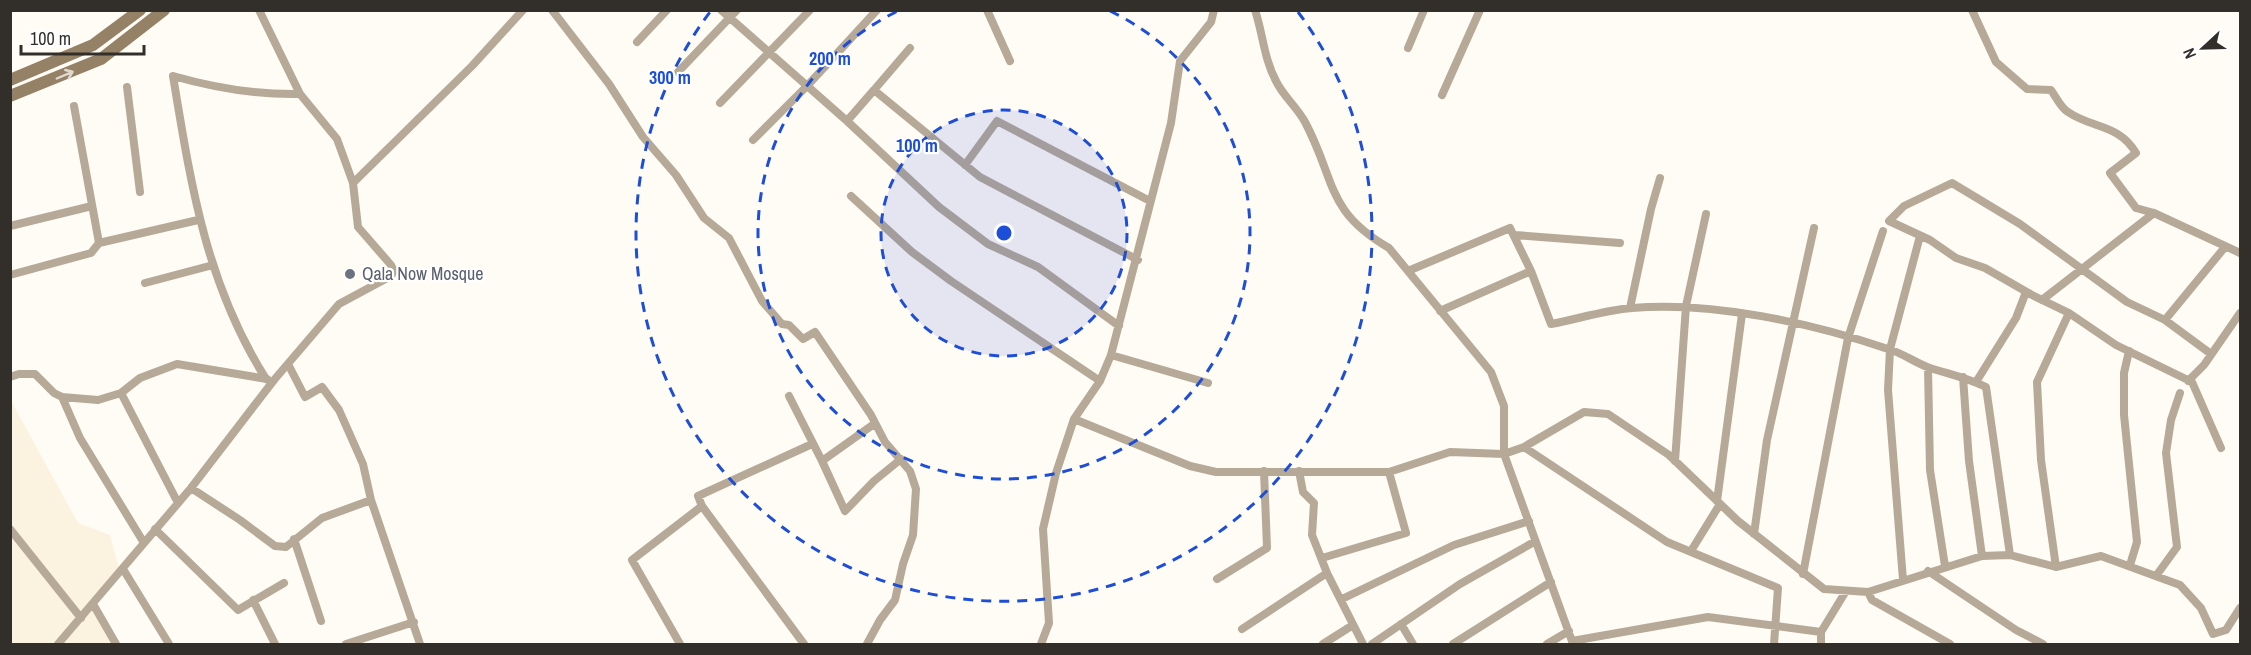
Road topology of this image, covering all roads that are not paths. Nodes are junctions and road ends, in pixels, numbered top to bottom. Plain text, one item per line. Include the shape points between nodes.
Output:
1 (140, 10) edge
2 (164, 10) edge
3 (259, 10) edge
4 (523, 10) edge
5 (552, 10) edge
6 (667, 10) edge
7 (721, 10) edge
8 (737, 10) edge
9 (810, 10) edge
10 (877, 10) edge
11 (987, 10) edge
12 (1214, 10) edge
13 (1255, 10) edge
14 (1424, 10) edge
15 (1480, 10) edge
16 (1972, 10) edge
17 (730, 18) junction
18 (637, 42) dead end
19 (910, 48) dead end
20 (1408, 48) dead end
21 (769, 53) junction
22 (1010, 61) dead end
23 (678, 72) dead end
24 (10, 80) edge
25 (807, 86) junction
26 (127, 87) dead end
27 (874, 90) junction
28 (300, 94) junction
29 (1442, 95) dead end
30 (10, 96) edge
31 (720, 103) dead end
32 (74, 106) dead end
33 (847, 121) junction
34 (753, 140) dead end
35 (964, 165) junction
36 (1660, 178) dead end
37 (353, 183) junction
38 (140, 192) dead end
39 (851, 196) dead end
40 (1150, 201) junction
41 (92, 206) junction
42 (2154, 213) junction
43 (1706, 214) dead end
44 (198, 220) junction
45 (10, 226) edge
46 (1814, 228) dead end
47 (1883, 231) dead end
48 (1515, 235) junction
49 (1920, 236) junction
50 (99, 243) junction
51 (1620, 243) dead end
52 (2225, 247) junction
53 (2241, 253) edge
54 (1138, 260) junction
55 (213, 265) junction
56 (2081, 270) junction
57 (1408, 271) junction
58 (1531, 271) junction
59 (10, 274) edge
60 (145, 283) dead end
61 (2026, 292) junction
62 (2042, 300) junction
63 (1686, 306) junction
64 (1630, 308) junction
65 (1440, 311) junction
66 (2069, 313) junction
67 (2241, 313) edge
68 (1742, 314) junction
69 (2164, 320) junction
70 (1793, 323) junction
71 (1119, 326) junction
72 (1848, 338) junction
73 (1890, 349) junction
74 (2129, 351) junction
75 (2211, 354) junction
76 (1111, 355) junction
77 (288, 364) junction
78 (1928, 368) junction
79 (10, 377) edge
80 (1963, 377) junction
81 (270, 380) junction
82 (1100, 381) junction
83 (2188, 381) junction
84 (1976, 382) junction
85 (1208, 383) dead end
86 (121, 393) junction
87 (2180, 393) dead end
88 (789, 396) dead end
89 (62, 397) junction
90 (1074, 419) junction
91 (874, 424) junction
92 (812, 444) junction
93 (1524, 447) junction
94 (2221, 448) dead end
95 (1504, 454) junction
96 (901, 459) junction
97 (822, 460) junction
98 (1675, 460) junction
99 (1264, 471) junction
100 (1299, 471) junction
101 (1389, 472) junction
102 (191, 488) junction
103 (371, 500) junction
104 (178, 503) junction
105 (1719, 503) junction
106 (702, 506) junction
107 (1529, 521) junction
108 (155, 528) junction
109 (10, 529) edge
110 (1754, 534) junction
111 (294, 539) junction
112 (1534, 542) junction
113 (144, 543) junction
114 (1691, 551) junction
115 (2010, 555) junction
116 (1982, 556) junction
117 (1322, 558) junction
118 (2130, 565) junction
119 (1945, 566) junction
120 (2056, 567) junction
121 (123, 569) junction
122 (1928, 571) junction
123 (1327, 573) junction
124 (1803, 574) junction
125 (2157, 576) junction
126 (1218, 579) dead end
127 (1903, 580) junction
128 (1551, 582) junction
129 (284, 583) dead end
130 (1846, 591) junction
131 (1868, 592) junction
132 (1342, 599) junction
133 (253, 600) junction
134 (93, 604) junction
135 (2241, 608) edge
136 (81, 618) junction
137 (321, 621) dead end
138 (414, 622) junction
139 (1401, 624) junction
140 (1774, 624) junction
141 (1353, 625) junction
142 (1242, 630) dead end
143 (1569, 631) junction
144 (1821, 632) junction
145 (1572, 643) edge
146 (870, 644) edge
147 (58, 645) edge
148 (116, 645) edge
149 (169, 645) edge
150 (275, 645) edge
151 (346, 645) edge
152 (420, 645) edge
153 (680, 645) edge
154 (804, 645) edge
155 (1041, 645) edge
156 (1323, 645) edge
157 (1363, 645) edge
158 (1372, 645) edge
159 (1413, 645) edge
160 (1453, 645) edge
161 (1547, 645) edge
162 (1774, 645) edge
163 (1821, 645) edge
164 (1950, 645) edge
165 (2043, 645) edge

1 - 24 main road via 93,45
30 -> 2 main road via 101,59
3 - 28 street
4 - 37 street
5 - 91 street via 704,218 729,238 762,301 782,324 789,325 803,339 815,332
6 - 18 street
7 - 17 street
8 - 17 street
9 - 21 street
10 - 25 street
11 - 22 street
12 - 40 street via 1211,22 1180,61 1172,123
13 - 57 street via 1276,81 1305,121 1341,209 1366,235 1389,248
14 - 20 street
15 - 29 street
16 - 42 street via 1996,62 2026,89 2051,90 2067,112 2113,130 2130,143 2136,153 2110,173 2136,208
17 - 21 street
17 - 23 street
19 - 27 street
21 - 25 street
21 - 31 street
25 - 33 street
25 - 34 street
26 - 38 street
27 - 33 street
27 - 35 street
28 - 37 street via 337,139
28 - 44 street via 212,87 172,76
32 - 41 street
33 - 71 street via 955,220 988,244 1038,267
35 - 40 street via 997,121
35 - 54 street
36 - 64 street
37 - 77 street via 358,226 394,271 339,304
39 - 82 street via 944,276
40 - 54 street
41 - 45 street
41 - 50 street
42 - 52 street
42 - 56 street
43 - 63 street
44 - 50 street
44 - 55 street
46 - 70 street
47 - 72 street
48 - 51 street
48 - 57 street via 1510,228
48 - 58 street
49 - 56 street via 1889,220 1904,206 1952,183 2020,224
49 - 61 street
49 - 73 street
50 - 59 street via 91,253
52 - 53 street
52 - 69 street
54 - 71 street
55 - 60 street
55 - 81 street via 230,315
56 - 62 street
56 - 69 street via 2127,302
57 - 65 street
58 - 64 street via 1551,324
58 - 65 street
61 - 62 street
61 - 84 street via 2016,318
62 - 66 street
63 - 64 street
63 - 68 street
63 - 98 street
65 - 95 street via 1491,372 1504,406
66 - 74 street
66 - 120 street via 2037,382 2041,460
67 - 75 street
68 - 70 street
68 - 105 street
69 - 75 street
70 - 72 street
70 - 110 street via 1767,440
71 - 76 street
72 - 73 street
72 - 124 street
73 - 78 street
73 - 127 street via 1887,390
74 - 83 street
74 - 118 street via 2124,373 2124,415 2137,542
75 - 83 street
76 - 82 street
76 - 85 street
77 - 81 street
77 - 103 street via 305,397 322,387 339,410 363,464
78 - 80 street
78 - 119 street via 1930,470
79 - 89 street via 35,374
80 - 84 street
80 - 116 street
81 - 86 street via 177,364 141,378
81 - 102 street
82 - 90 street
83 - 94 street
84 - 115 street via 1986,387
86 - 89 street via 98,400
86 - 104 street
87 - 125 street via 2166,453 2177,548
88 - 92 street
89 - 113 street via 80,438
90 - 99 street via 1190,466 1216,472
90 - 155 street via 1043,529 1049,623
91 - 96 street
91 - 97 street
92 - 97 street
92 - 106 street via 699,496
93 - 95 street
93 - 98 street via 1584,412 1608,414
93 - 114 street via 1667,542
95 - 101 street via 1450,452
95 - 107 street
96 - 97 street via 844,512
96 - 146 street via 916,489 914,536 895,600 880,620
98 - 105 street
99 - 100 street
99 - 126 street via 1267,548
100 - 101 street
100 - 117 street via 1303,492 1314,503 1312,535
101 - 117 street via 1406,533
102 - 104 street
102 - 111 street via 275,546 286,547
103 - 111 street via 322,518
103 - 138 street
104 - 108 street
105 - 110 street
105 - 114 street
106 - 153 street via 632,560
106 - 154 street
107 - 112 street
107 - 132 street via 1454,545
108 - 113 street
108 - 133 street via 238,610
109 - 136 street
110 - 124 street
111 - 137 street
112 - 128 street
112 - 139 street via 1460,584
113 - 121 street
114 - 140 street via 1778,588
115 - 116 street
115 - 120 street
116 - 119 street
117 - 123 street
118 - 120 street via 2101,556
118 - 125 street
119 - 122 street
121 - 134 street
121 - 149 street
122 - 127 street
122 - 165 street
123 - 132 street
123 - 142 street
124 - 130 street via 1824,589
125 - 135 street via 2180,585 2201,608 2213,634 2226,630
127 - 131 street
128 - 143 street
128 - 160 street
129 - 133 street
130 - 131 street
130 - 144 street
131 - 164 street via 1872,600
132 - 141 street
133 - 150 street
134 - 136 street
134 - 148 street
136 - 147 street
138 - 151 street
138 - 152 street
139 - 158 street
139 - 159 street
140 - 144 street
140 - 145 street via 1708,617
140 - 162 street
141 - 156 street
141 - 157 street
143 - 145 street
143 - 161 street
144 - 163 street

